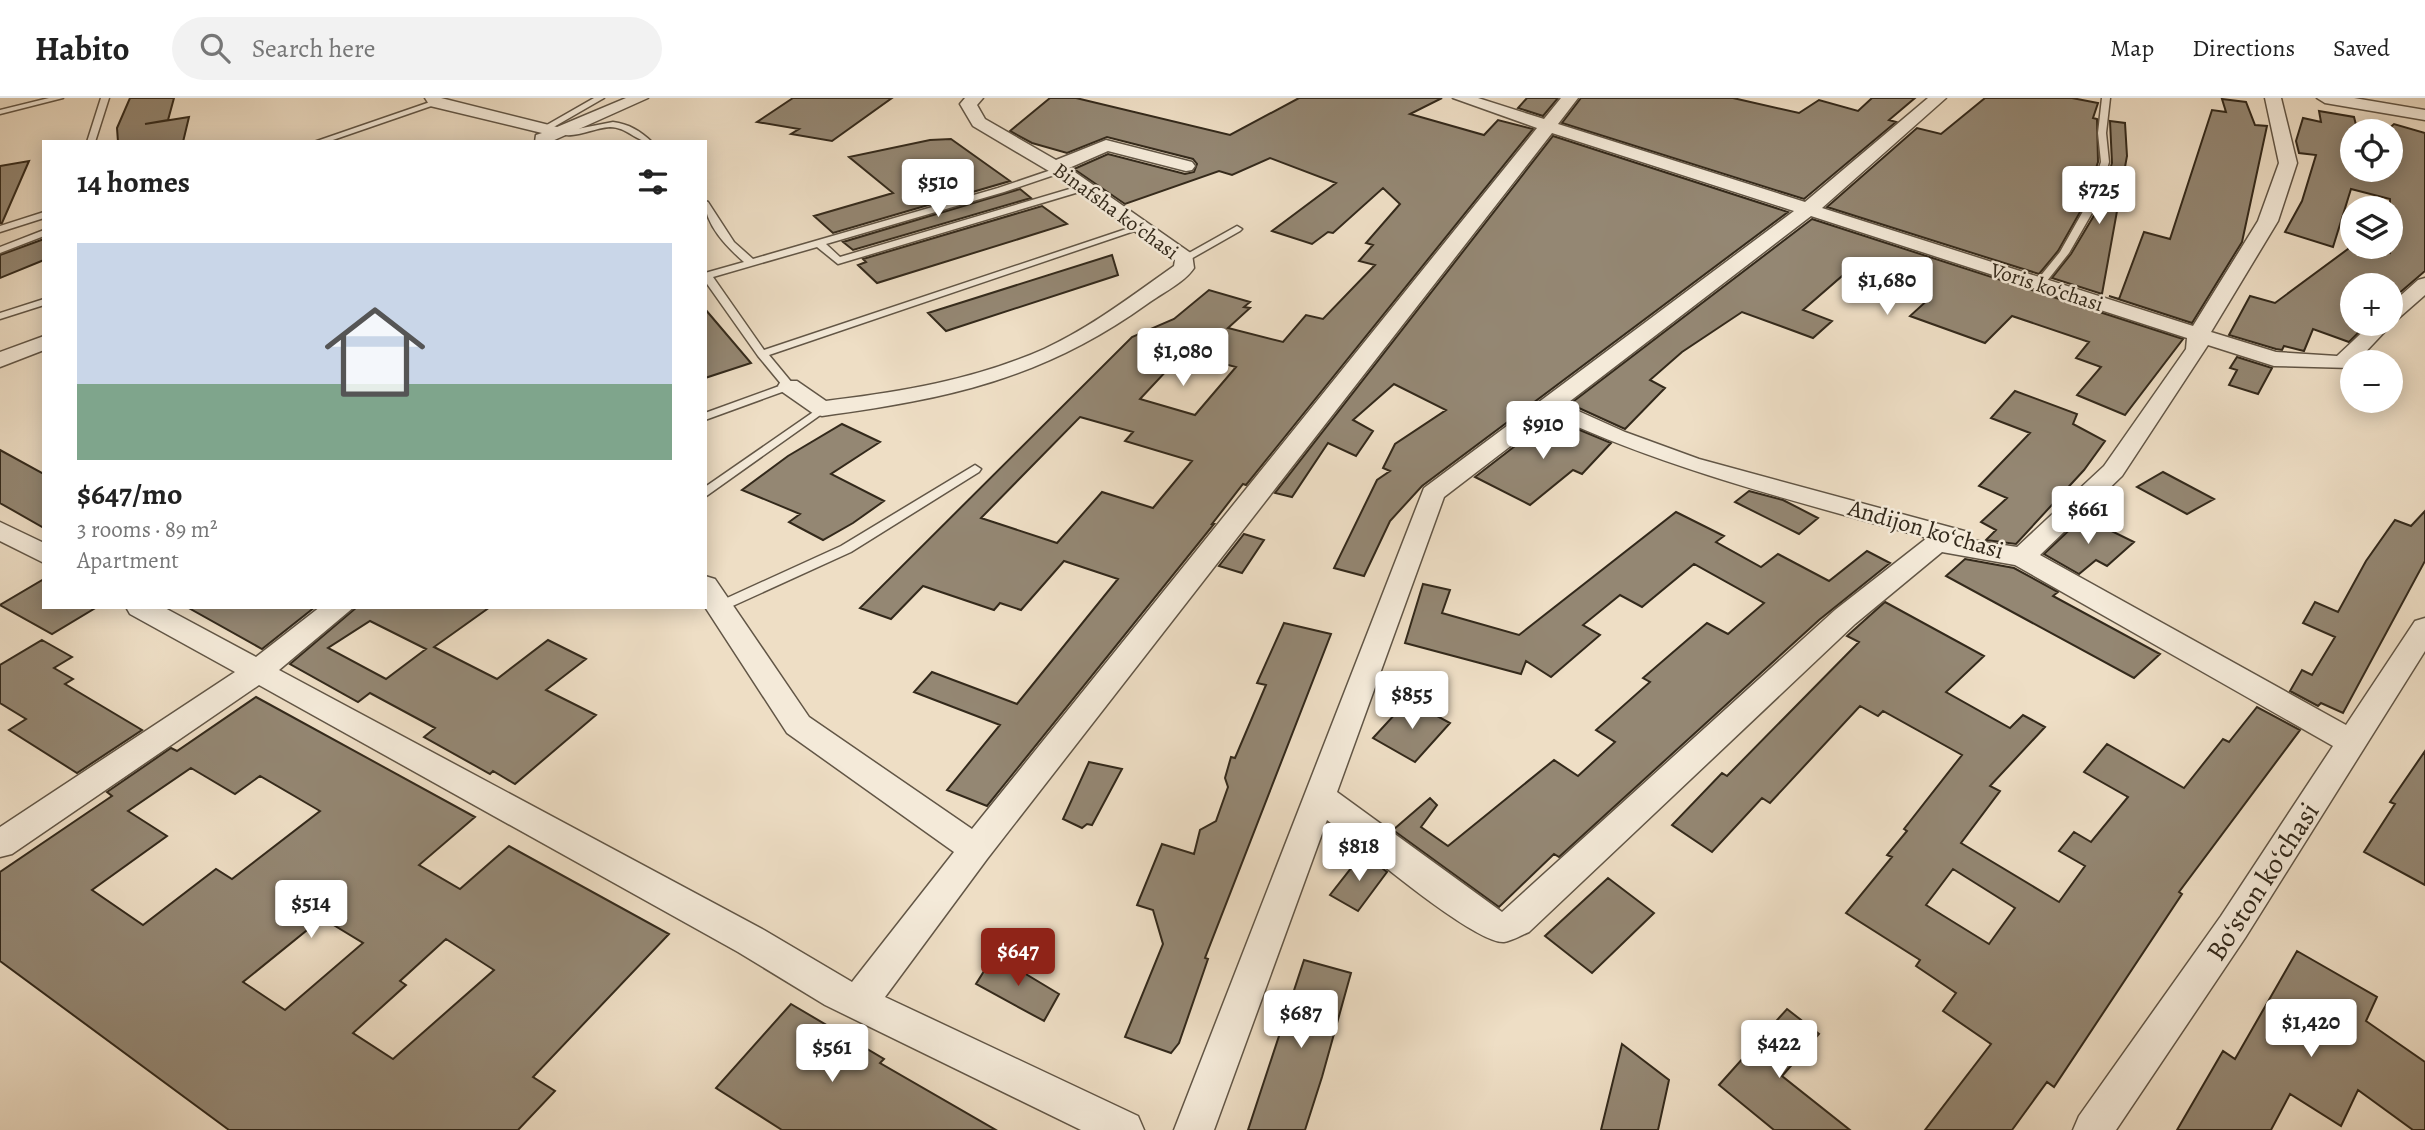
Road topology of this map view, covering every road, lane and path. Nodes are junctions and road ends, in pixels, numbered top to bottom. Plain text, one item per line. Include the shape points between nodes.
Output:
1 (59, 98) edge
2 (105, 98) edge
3 (493, 98) edge
4 (600, 98) edge
5 (640, 98) edge
6 (975, 98) edge
7 (1461, 98) edge
8 (1570, 98) edge
9 (1938, 98) edge
10 (2106, 98) edge
11 (2272, 98) edge
12 (2325, 98) edge
13 (443, 101) edge
14 (0, 113) edge
15 (466, 113) junction
16 (2425, 114) edge
17 (1548, 124) junction
18 (545, 135) edge
19 (92, 140) edge
20 (324, 140) edge
21 (645, 140) edge
22 (1186, 166) dead end
23 (1058, 169) junction
24 (1086, 187) junction
25 (1001, 190) junction
26 (707, 207) edge
27 (1025, 207) junction
28 (1810, 208) junction
29 (42, 216) edge
30 (1144, 226) junction
31 (0, 229) edge
32 (1237, 229) dead end
33 (42, 234) edge
34 (818, 242) junction
35 (0, 250) edge
36 (1185, 258) junction
37 (751, 263) junction
38 (2039, 284) junction
39 (2425, 284) edge
40 (42, 303) edge
41 (2403, 305) edge
42 (0, 316) edge
43 (2198, 336) junction
44 (2371, 336) edge
45 (42, 343) edge
46 (762, 354) junction
47 (0, 360) edge
48 (789, 386) junction
49 (1549, 406) junction
50 (822, 409) junction
51 (707, 416) edge
52 (975, 469) dead end
53 (707, 492) edge
54 (0, 530) edge
55 (42, 553) edge
56 (2022, 557) junction
57 (713, 596) edge
58 (144, 609) edge
59 (337, 609) edge
60 (2425, 628) edge
61 (257, 671) junction
62 (2351, 742) junction
63 (1318, 796) junction
64 (0, 844) edge
65 (975, 849) junction
66 (859, 1002) junction
67 (1124, 1130) edge
68 (1194, 1130) edge
69 (2093, 1130) edge

1 - 14 lane
2 - 19 lane
3 - 15 street
4 - 18 lane
5 - 18 street
6 - 23 street, Binafsha koʻchasi via 968,104 979,122
7 - 17 street, Voris koʻchasi
8 - 17 street
9 - 28 street
10 - 38 lane via 2105,162 2091,206 2064,253
11 - 43 street, Andijon koʻchasi via 2288,163 2268,221
12 - 16 street
13 - 15 street
13 - 20 lane
15 - 18 street
17 - 28 street, Voris koʻchasi
17 - 65 street
18 - 21 lane via 614,124
22 - 23 street via 1106,145
23 - 24 street, Binafsha koʻchasi
23 - 25 lane
24 - 27 lane
24 - 30 street, Binafsha koʻchasi
25 - 27 lane
25 - 34 lane
26 - 37 lane via 730,244
27 - 34 lane via 838,261
28 - 38 street, Voris koʻchasi
28 - 49 street
29 - 31 lane
30 - 36 street, Binafsha koʻchasi
30 - 46 lane
32 - 36 lane
33 - 35 lane
34 - 37 lane
36 - 50 street, Binafsha koʻchasi via 1184,268 1175,278 1053,353 986,378 905,398
37 - 46 lane via 707,276
38 - 43 street, Voris koʻchasi
39 - 41 street
40 - 42 lane
43 - 44 street, Voris koʻchasi via 2274,359 2343,363
43 - 56 street, Andijon koʻchasi via 2197,349 2113,471
45 - 47 street
46 - 48 lane
48 - 50 street
48 - 51 lane
49 - 56 street, Andijon koʻchasi via 1690,464
49 - 63 street via 1433,493
50 - 53 lane
52 - 57 lane via 846,549
54 - 55 street
56 - 62 street
56 - 63 street via 1937,543 1845,618 1517,921 1503,927 1483,920
57 - 65 street via 798,725
58 - 61 street
59 - 61 street
60 - 62 street, Boʻston koʻchasi
61 - 64 street
61 - 66 street
62 - 69 street, Boʻston koʻchasi via 2234,928
63 - 68 street
65 - 66 street
66 - 67 street

